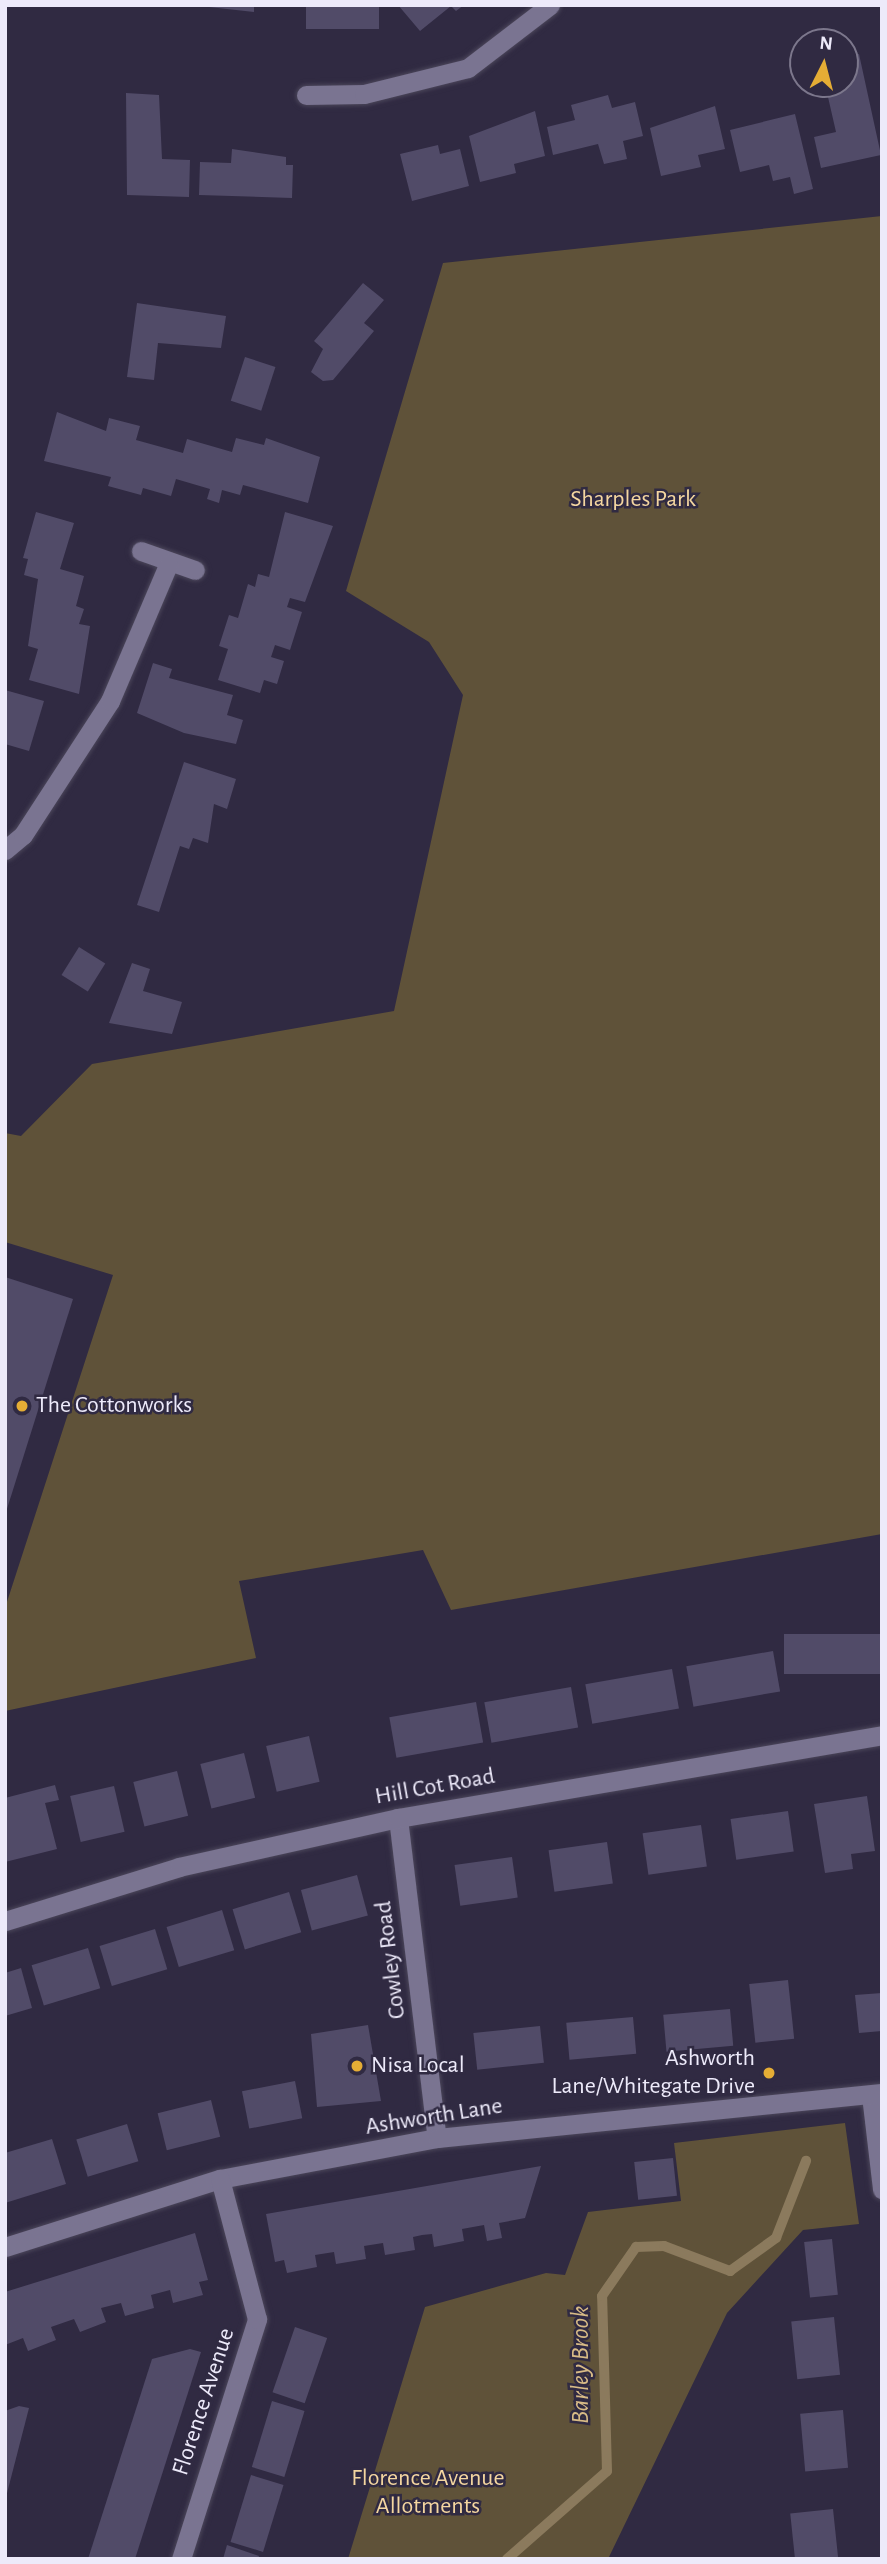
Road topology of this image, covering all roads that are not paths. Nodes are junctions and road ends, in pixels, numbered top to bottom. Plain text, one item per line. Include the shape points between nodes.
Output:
1 (550, 5) edge
2 (306, 95) dead end
3 (141, 551) dead end
4 (167, 565) junction
5 (195, 570) dead end
6 (5, 850) edge
7 (882, 1735) edge
8 (398, 1818) junction
9 (5, 1921) edge
10 (877, 2094) edge
11 (437, 2138) junction
12 (220, 2179) junction
13 (882, 2189) edge
14 (5, 2247) edge
15 (181, 2559) edge

1 - 2 street via 468,68 365,94
3 - 4 street
4 - 5 street
4 - 6 street via 110,701 23,835
7 - 8 street, Hill Cot Road
8 - 9 street, Hill Cot Road via 180,1867
8 - 11 street, Cowley Road
10 - 11 street, Ashworth Lane
10 - 13 street
11 - 12 street, Ashworth Lane
12 - 14 street, Ashworth Lane
12 - 15 street, Florence Avenue via 257,2319

